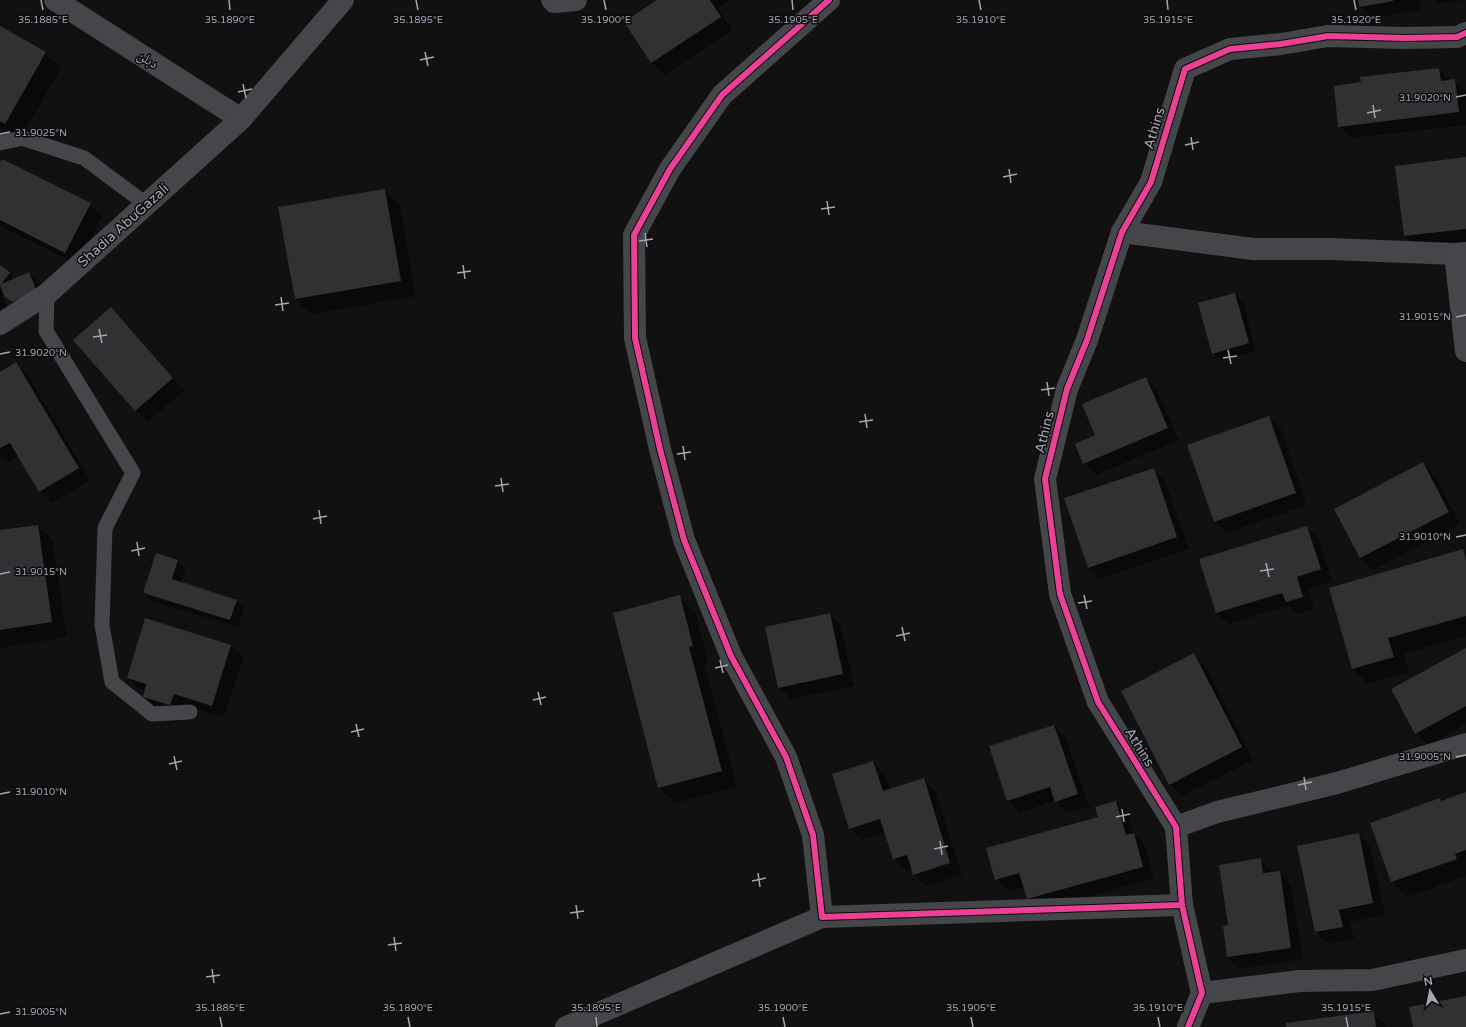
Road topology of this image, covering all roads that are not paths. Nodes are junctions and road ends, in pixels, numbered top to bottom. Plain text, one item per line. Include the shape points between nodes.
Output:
1 (55, 0) edge
2 (343, 0) edge
3 (552, 0) edge
4 (576, 0) edge
5 (829, 0) edge
6 (1466, 33) edge
7 (241, 119) junction
8 (0, 143) edge
9 (146, 204) junction
10 (1122, 232) junction
11 (1461, 253) edge
12 (47, 294) junction
13 (0, 324) edge
14 (1466, 351) edge
15 (190, 712) dead end
16 (1466, 744) edge
17 (1176, 826) junction
18 (1182, 905) junction
19 (822, 917) junction
20 (1466, 960) edge
21 (1202, 993) junction
22 (566, 1027) edge
23 (1188, 1027) edge

1 - 7 street, دبلن
2 - 7 street, Shadia AbuGazali
3 - 4 street
5 - 19 street via 722,95 670,169 634,235 635,338 684,540 730,656 786,757 813,835
6 - 10 street, Athins via 1457,37 1328,36 1230,49 1185,69 1151,182
7 - 9 street, Shadia AbuGazali
8 - 9 lane via 22,138 84,158
9 - 12 street, Shadia AbuGazali
10 - 11 street via 1253,249
10 - 17 street, Athins via 1087,340 1067,389 1045,479 1060,594 1098,702
11 - 14 street
12 - 13 street, Shadia AbuGazali
12 - 15 lane via 46,331 133,473 105,528 102,625 112,682 152,714
16 - 17 street via 1337,783 1217,812
17 - 18 street, Athins
18 - 19 street
18 - 21 street, Athins
19 - 22 street
20 - 21 street via 1372,980 1300,981
21 - 23 street

